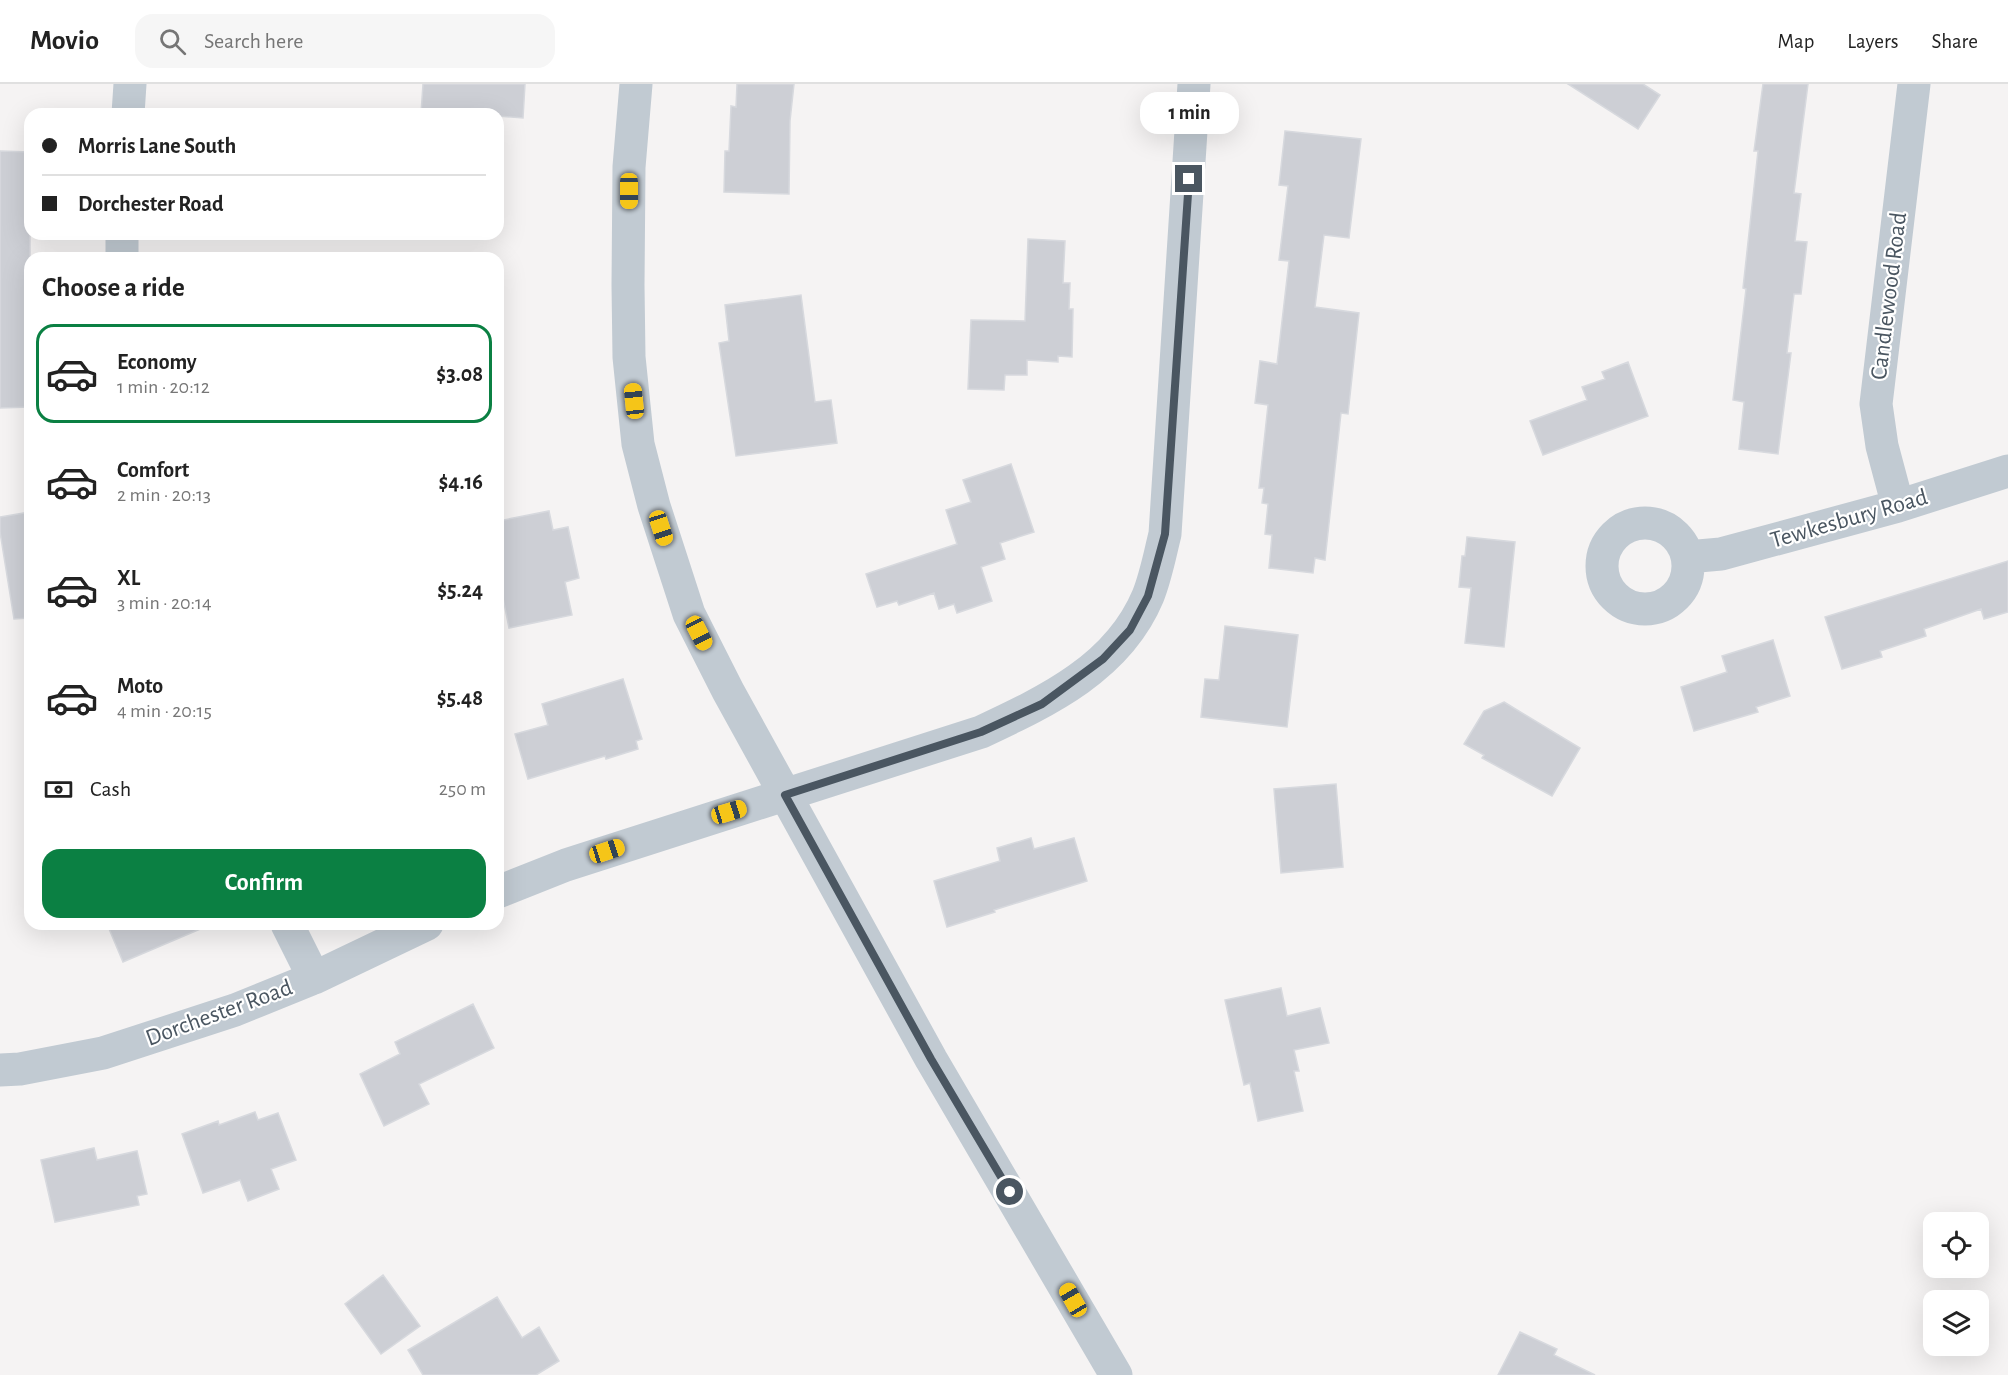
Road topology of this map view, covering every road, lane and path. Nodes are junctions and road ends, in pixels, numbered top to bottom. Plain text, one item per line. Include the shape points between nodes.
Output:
1 (130, 84) edge
2 (636, 84) edge
3 (1194, 84) edge
4 (1914, 84) edge
5 (128, 108) edge
6 (2008, 471) edge
7 (1898, 506) junction
8 (1687, 557) dead end
9 (785, 795) junction
10 (504, 890) edge
11 (289, 930) edge
12 (415, 930) edge
13 (314, 978) junction
14 (0, 1070) edge
15 (1116, 1375) edge

1 - 5 street
2 - 9 street via 629,167 628,285 629,357 638,444 689,614
3 - 9 street via 1165,534 1148,596 1130,630 1103,659 1042,704 981,732
4 - 7 street, Candlewood Road via 1876,404
6 - 7 street, Tewkesbury Road
7 - 8 street, Tewkesbury Road via 1722,554
9 - 10 street via 566,865
9 - 15 street via 931,1059
11 - 13 street
12 - 13 street, Dorchester Road
13 - 14 street, Dorchester Road via 235,1010 103,1053

